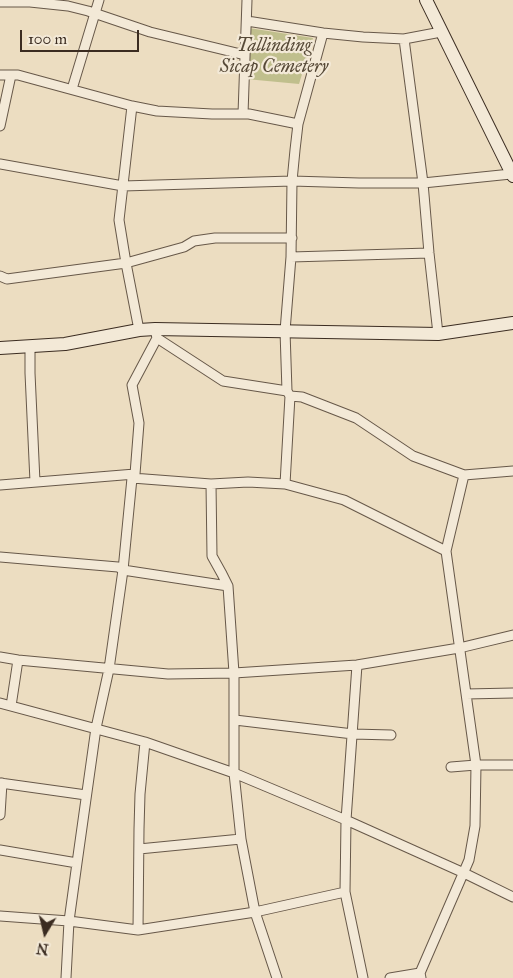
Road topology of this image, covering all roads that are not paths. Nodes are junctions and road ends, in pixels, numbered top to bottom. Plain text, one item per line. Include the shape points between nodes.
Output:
1 (99, 0) edge
2 (247, 0) edge
3 (426, 0) edge
4 (0, 2) edge
5 (94, 14) junction
6 (247, 21) junction
7 (442, 32) junction
8 (323, 33) junction
9 (404, 39) junction
10 (244, 55) junction
11 (0, 75) edge
12 (11, 75) junction
13 (72, 89) junction
14 (132, 106) junction
15 (243, 114) junction
16 (298, 124) junction
17 (0, 126) edge
18 (0, 164) edge
19 (512, 175) edge
20 (292, 181) junction
21 (423, 183) junction
22 (124, 186) junction
23 (292, 238) junction
24 (428, 253) junction
25 (291, 257) junction
26 (126, 263) junction
27 (0, 276) edge
28 (513, 323) edge
29 (139, 330) junction
30 (285, 331) junction
31 (156, 333) junction
32 (438, 334) junction
33 (30, 347) junction
34 (0, 348) edge
35 (288, 394) junction
36 (513, 471) edge
37 (464, 475) junction
38 (133, 476) junction
39 (35, 482) junction
40 (211, 484) junction
41 (285, 484) junction
42 (0, 485) edge
43 (446, 551) junction
44 (0, 557) edge
45 (123, 570) junction
46 (228, 586) junction
47 (513, 635) edge
48 (459, 648) junction
49 (0, 657) edge
50 (18, 660) junction
51 (357, 664) junction
52 (109, 669) junction
53 (234, 673) junction
54 (513, 693) edge
55 (466, 694) junction
56 (0, 703) edge
57 (11, 706) junction
58 (235, 720) junction
59 (96, 728) junction
60 (353, 734) junction
61 (391, 735) dead end
62 (145, 742) junction
63 (476, 765) junction
64 (513, 765) edge
65 (452, 767) dead end
66 (234, 772) junction
67 (1, 783) edge
68 (86, 795) junction
69 (0, 815) edge
70 (346, 820) junction
71 (241, 839) junction
72 (139, 849) junction
73 (0, 850) edge
74 (77, 863) junction
75 (464, 873) junction
76 (345, 892) junction
77 (513, 897) edge
78 (256, 912) junction
79 (0, 916) edge
80 (69, 922) junction
81 (138, 930) junction
82 (420, 975) edge
83 (66, 978) edge
84 (277, 978) edge
85 (364, 978) edge
86 (390, 978) edge

1 - 5 street
2 - 6 street
3 - 7 street
4 - 5 street via 68,6
5 - 10 street via 150,32
5 - 13 street
6 - 8 street
6 - 10 street
7 - 9 street
7 - 19 street
8 - 9 street
8 - 16 street
9 - 21 street
10 - 15 street
11 - 12 street
12 - 13 street
12 - 17 street
13 - 14 street
14 - 15 street via 157,111
14 - 22 street
15 - 16 street
16 - 20 street
18 - 22 street
19 - 21 street
20 - 21 street
20 - 22 street
20 - 23 street
21 - 24 street
22 - 26 street via 119,220
23 - 25 street
23 - 26 street via 194,241 184,247
24 - 25 street
24 - 32 street
25 - 30 street
26 - 27 street via 8,279
26 - 29 street
28 - 32 street
29 - 31 street
29 - 33 street
30 - 31 street
30 - 32 street
30 - 35 street
31 - 35 street via 223,381
31 - 38 street via 132,385 139,423
33 - 34 street
33 - 39 street
35 - 37 street via 356,418 412,456
35 - 41 street
36 - 37 street
37 - 43 street
38 - 39 street
38 - 40 street
38 - 45 street
39 - 42 street
40 - 41 street
40 - 46 street via 212,556
41 - 43 street via 344,500
43 - 48 street
44 - 45 street
45 - 46 street
45 - 52 street
46 - 53 street
47 - 48 street
48 - 51 street
48 - 55 street
49 - 50 street
50 - 52 street
50 - 57 street
51 - 53 street
51 - 60 street
52 - 53 street via 168,674
52 - 59 street
53 - 58 street
54 - 55 street
55 - 63 street
56 - 57 street
57 - 59 street
58 - 60 street
58 - 66 street
59 - 62 street
59 - 68 street
60 - 61 street
60 - 70 street
62 - 66 street
62 - 72 street
63 - 64 street
63 - 65 street
63 - 75 street via 475,826
66 - 70 street
66 - 71 street
67 - 68 street
67 - 69 street
68 - 74 street
70 - 75 street
70 - 76 street
71 - 72 street
71 - 78 street
72 - 81 street
73 - 74 street
74 - 80 street
75 - 77 street
75 - 82 street
76 - 78 street
76 - 85 street
78 - 81 street
78 - 84 street
79 - 80 street
80 - 81 street
80 - 83 street
82 - 86 street

